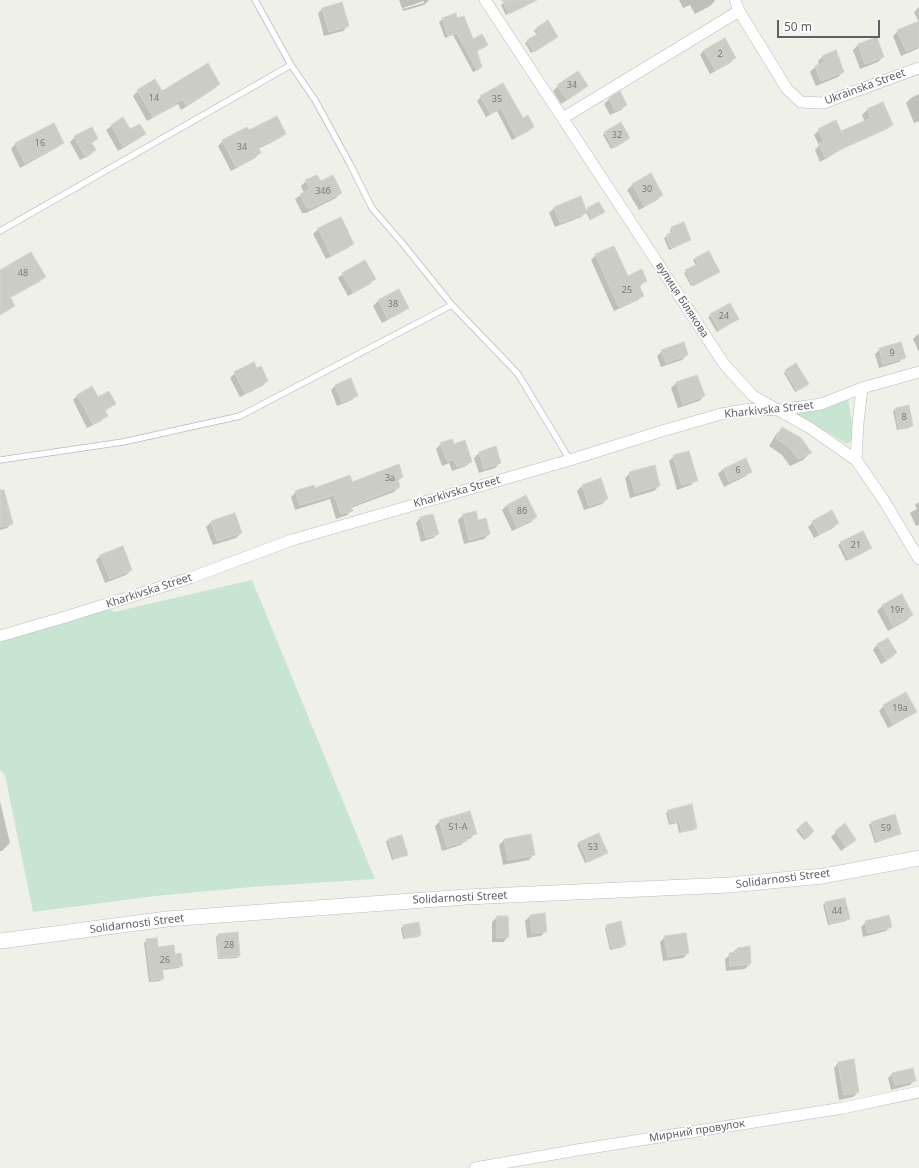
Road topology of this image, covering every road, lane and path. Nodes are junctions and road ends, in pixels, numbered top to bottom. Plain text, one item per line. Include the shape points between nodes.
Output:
1 (255, 0) edge
2 (485, 0) edge
3 (735, 0) edge
4 (739, 11) junction
5 (291, 65) junction
6 (919, 68) edge
7 (563, 118) junction
8 (0, 231) edge
9 (452, 305) junction
10 (919, 372) edge
11 (862, 388) junction
12 (779, 410) junction
13 (0, 460) edge
14 (570, 460) junction
15 (856, 460) junction
16 (919, 559) edge
17 (0, 636) edge
18 (919, 858) edge
19 (0, 941) edge
20 (919, 1092) edge
21 (475, 1168) edge

1 - 5 lane
2 - 7 street, вулиця Білякова
3 - 4 street, Ukrainska Street
4 - 6 street, Ukrainska Street via 787,89 801,102 823,103
4 - 7 street
5 - 8 lane
5 - 9 lane via 316,100 372,208
7 - 12 street, вулиця Білякова via 724,364 753,396
9 - 13 lane via 240,416 123,442
9 - 14 lane via 518,374
10 - 11 street, Kharkivska Street
11 - 12 street, Kharkivska Street via 821,404
11 - 15 street
12 - 14 street, Kharkivska Street via 751,409 721,414
12 - 15 street, вулиця Білякова
14 - 17 street, Kharkivska Street via 292,540 190,578
15 - 16 street, вулиця Білякова via 883,498
18 - 19 main road, Solidarnosti Street via 823,876 729,886 466,897 175,919
20 - 21 street, Мирний провулок via 843,1108

